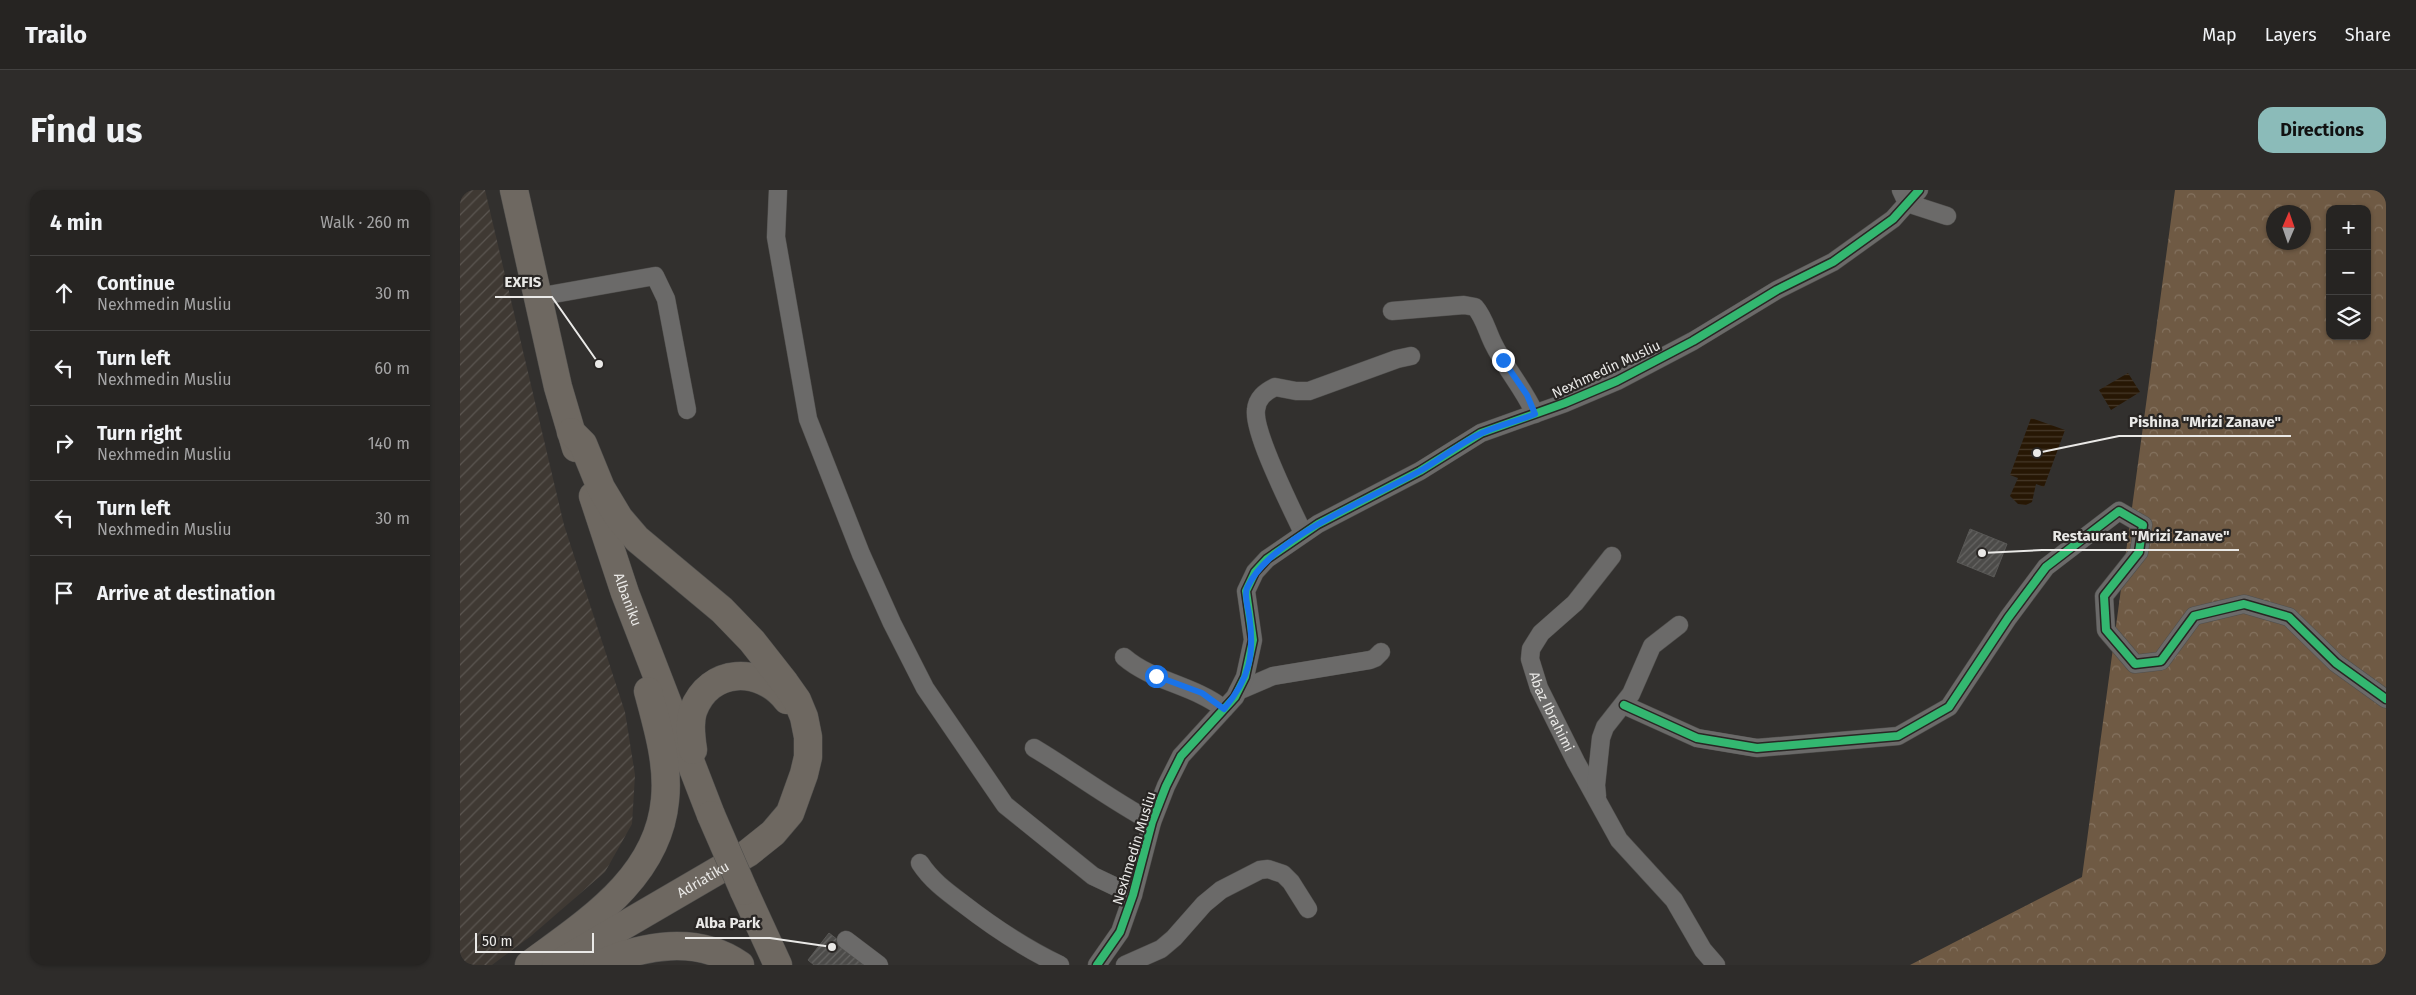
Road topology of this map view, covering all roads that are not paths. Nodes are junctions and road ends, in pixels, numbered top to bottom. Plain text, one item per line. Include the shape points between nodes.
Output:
1 (514, 190) edge
2 (778, 190) edge
3 (1919, 190) edge
4 (1904, 197) edge
5 (1947, 216) dead end
6 (537, 297) junction
7 (1392, 311) dead end
8 (1412, 356) dead end
9 (687, 410) dead end
10 (1535, 414) junction
11 (571, 432) junction
12 (1303, 533) junction
13 (607, 537) junction
14 (1612, 556) dead end
15 (1679, 624) dead end
16 (1381, 652) dead end
17 (1124, 657) dead end
18 (1238, 691) junction
19 (2386, 699) edge
20 (1624, 705) junction
21 (1224, 709) junction
22 (1034, 748) dead end
23 (808, 757) junction
24 (1598, 801) junction
25 (712, 815) junction
26 (1152, 822) junction
27 (920, 863) dead end
28 (1133, 895) junction
29 (1308, 909) dead end
30 (846, 940) dead end
31 (529, 965) edge
32 (556, 965) edge
33 (598, 965) edge
34 (740, 965) edge
35 (778, 965) edge
36 (879, 965) edge
37 (1060, 965) edge
38 (1097, 965) edge
39 (1125, 965) edge
40 (1716, 965) edge

1 - 6 main road, Albaniku
2 - 28 street, Nexhmedin Musliu via 778,256 808,419 892,623 925,688 1005,805 1093,876
3 - 4 street, Nexhmedin Musliu
4 - 5 street via 1924,210
4 - 10 street, Nexhmedin Musliu via 1893,219 1833,262 1618,380
6 - 9 street via 655,276 666,299
6 - 11 main road, Albaniku
7 - 10 street via 1475,307
8 - 12 street via 1309,391 1275,387 1257,403 1258,425 1272,465
10 - 12 street, Nexhmedin Musliu via 1481,433 1420,471
11 - 13 main road, Albaniku
11 - 23 main road, Adriatiku via 583,444 601,488 637,540 722,610 785,683 804,717
12 - 18 street, Nexhmedin Musliu via 1267,559 1255,572 1246,591 1253,640 1245,677
13 - 25 main road, Albaniku via 625,593
13 - 31 main road via 652,707 663,760 666,799 659,833 646,862 625,888
14 - 24 street, Abaz Ibrahimi via 1575,603 1541,633 1534,642 1530,659 1539,688
15 - 20 street, Abaz Ibrahimi via 1652,646
16 - 18 street, Nexhmedin Musliu via 1370,660 1273,676
17 - 21 street via 1156,676 1202,693
18 - 21 street, Nexhmedin Musliu
19 - 20 street via 2336,663 2288,617 2244,604 2194,616 2161,661 2135,664 2106,630 2104,596 2139,552 2143,525 2119,512 2046,567 1949,707 1898,736 1757,748 1696,738
20 - 24 street, Abaz Ibrahimi via 1601,738 1596,785
21 - 26 street, Nexhmedin Musliu via 1181,756
22 - 26 street, Nexhmedin Musliu
23 - 25 main road via 797,719 779,690 768,682 743,675 718,682 705,691 696,705 691,725 695,758
23 - 32 main road, Adriatiku via 790,813 773,833 748,853
24 - 40 street, Abaz Ibrahimi via 1620,840 1674,900 1703,950
25 - 35 main road, Albaniku, bridge
26 - 28 street, Nexhmedin Musliu
27 - 37 street via 938,885 995,928
28 - 38 street, Nexhmedin Musliu via 1120,932
29 - 39 street via 1283,874 1260,870 1220,890 1161,949
30 - 36 street
33 - 34 main road via 616,957 668,946 691,946 713,951

